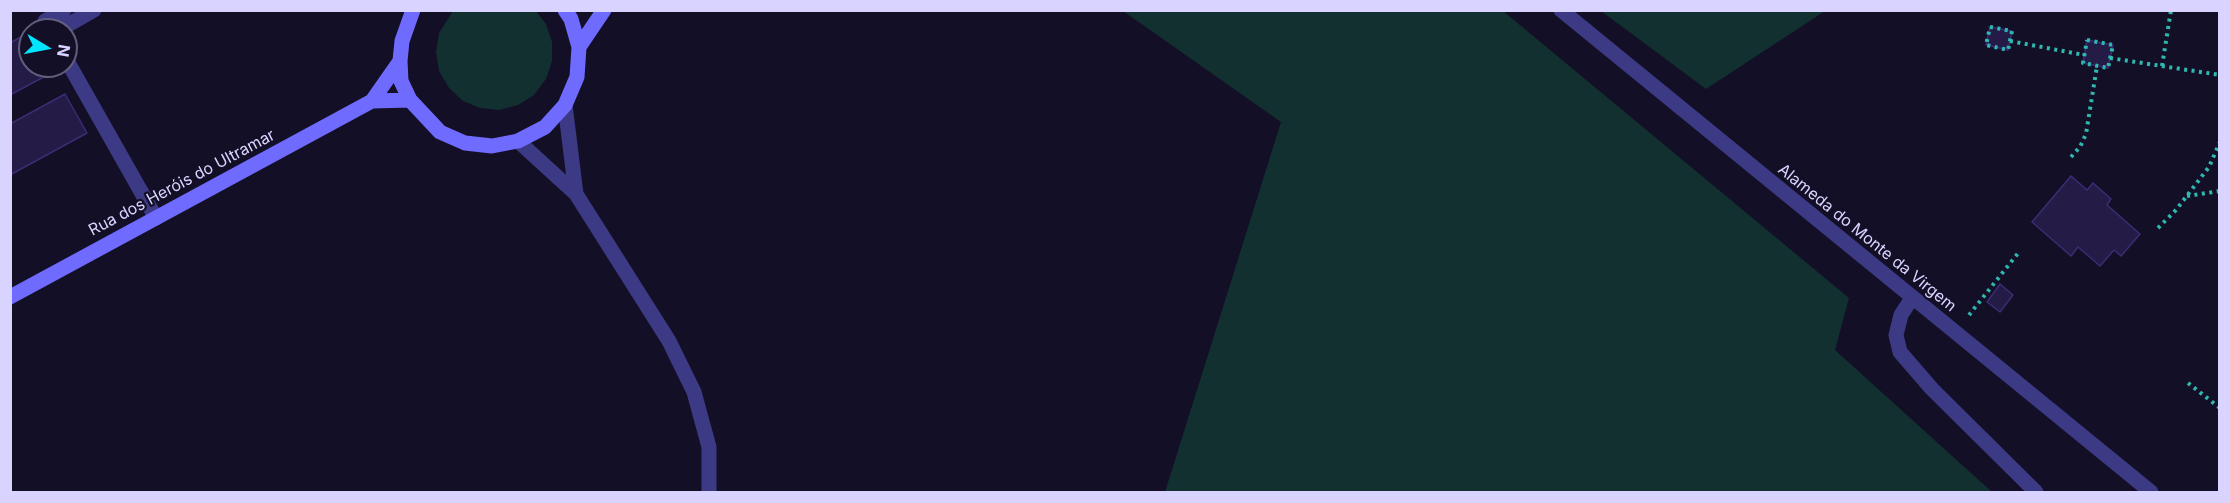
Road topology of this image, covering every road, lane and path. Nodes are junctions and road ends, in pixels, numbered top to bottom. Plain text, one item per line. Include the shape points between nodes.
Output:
1 (64, 10) edge
2 (94, 10) edge
3 (413, 10) edge
4 (565, 10) edge
5 (604, 10) edge
6 (1561, 10) edge
7 (2171, 10) edge
8 (2176, 10) edge
9 (2185, 10) edge
10 (49, 18) edge
11 (78, 19) edge
12 (2010, 41) junction
13 (579, 47) junction
14 (2084, 55) junction
15 (2110, 58) junction
16 (400, 61) junction
17 (2097, 66) junction
18 (2162, 66) junction
19 (2220, 75) edge
20 (77, 78) edge
21 (410, 100) junction
22 (372, 101) junction
23 (565, 105) junction
24 (518, 141) junction
25 (2220, 142) edge
26 (2071, 157) dead end
27 (2220, 191) edge
28 (576, 194) junction
29 (2186, 196) junction
30 (156, 218) junction
31 (2158, 228) dead end
32 (2019, 252) dead end
33 (10, 297) edge
34 (1912, 298) junction
35 (1955, 333) junction
36 (2188, 383) dead end
37 (2220, 408) edge
38 (709, 492) edge
39 (2036, 492) edge
40 (2151, 492) edge

1 - 10 street
2 - 11 street
3 - 16 main road via 402,41
4 - 13 main road
5 - 13 main road
6 - 34 street, Alameda do Monte da Virgem
7 - 18 path
8 - 9 path
12 - 12 path via 2012,31 1990,27 1986,45 2008,50
12 - 14 path
13 - 23 main road via 577,77
14 - 15 path via 2087,40 2113,45
14 - 17 path via 2083,63
15 - 17 path via 2108,68
15 - 18 path
16 - 21 main road via 401,81
16 - 22 main road
17 - 26 path via 2086,134
18 - 19 path
20 - 30 street
21 - 22 main road
21 - 24 main road via 440,132 465,143 492,146
22 - 30 main road, Rua dos Heróis do Ultramar
23 - 24 main road via 545,127
23 - 28 street
24 - 28 street
25 - 29 path via 2209,167
27 - 29 path
28 - 38 street via 669,341 694,392 709,447
29 - 31 path
30 - 33 main road, Rua dos Heróis do Ultramar
32 - 35 path
34 - 35 street, Alameda do Monte da Virgem
34 - 39 street via 1900,315 1896,334 1900,352
35 - 40 street, Alameda do Monte da Virgem
36 - 37 path

